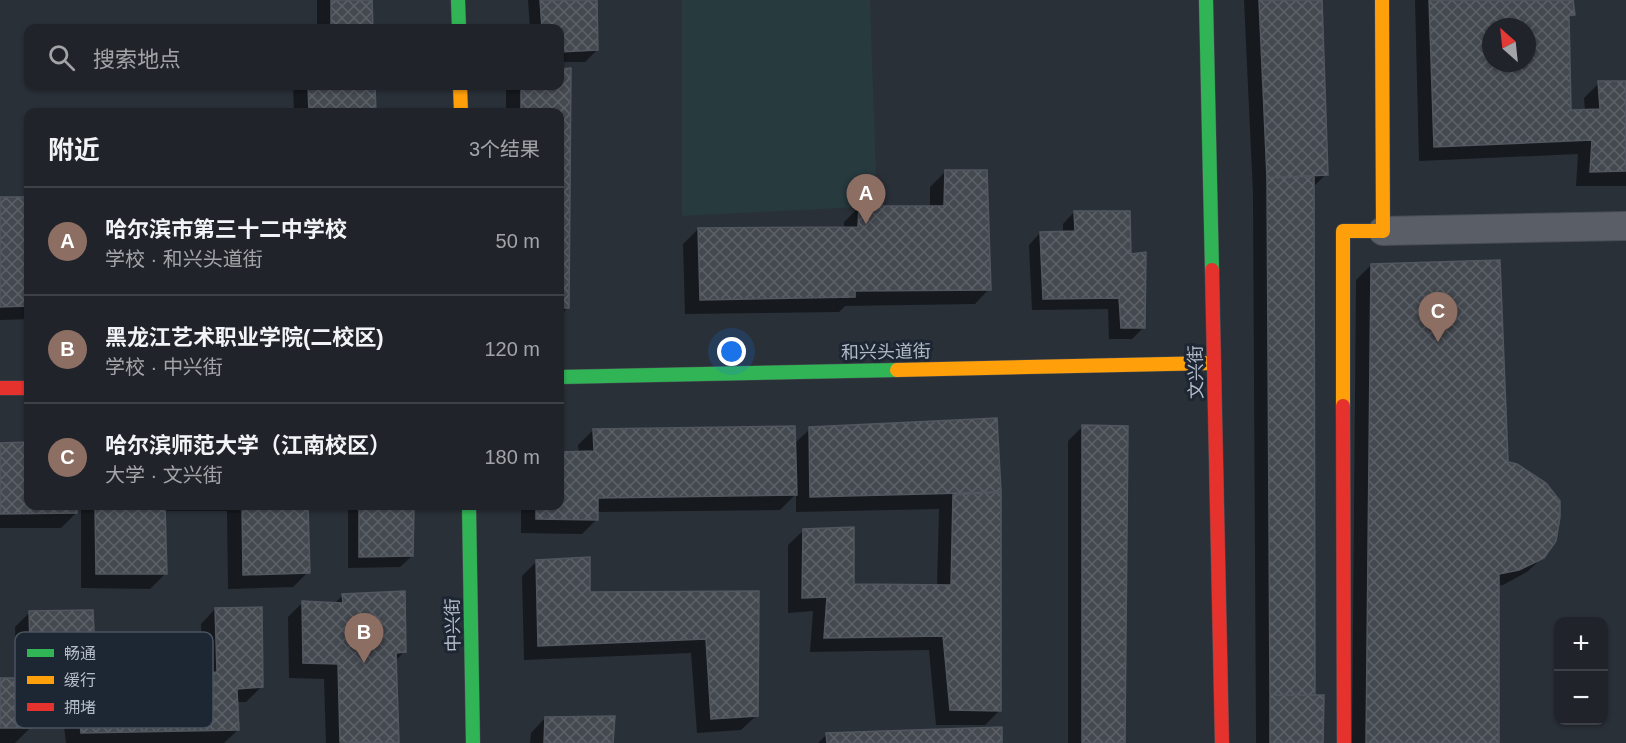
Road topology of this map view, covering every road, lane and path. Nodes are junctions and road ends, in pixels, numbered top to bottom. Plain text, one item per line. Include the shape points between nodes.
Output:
1 (458, 0) edge
2 (1206, 0) edge
3 (1382, 0) edge
4 (459, 24) edge
5 (460, 90) edge
6 (461, 108) edge
7 (1626, 226) edge
8 (1383, 231) junction
9 (1214, 363) junction
10 (564, 377) edge
11 (0, 388) edge
12 (24, 388) edge
13 (469, 510) edge
14 (473, 743) edge
15 (1222, 743) edge
16 (1344, 743) edge

1 - 4 street
2 - 9 street, 文兴街
3 - 8 street
5 - 6 street
7 - 8 street
8 - 16 street via 1343,231
9 - 10 street, 和兴头道街
9 - 15 street, 文兴街
11 - 12 street
13 - 14 street, 中兴街

